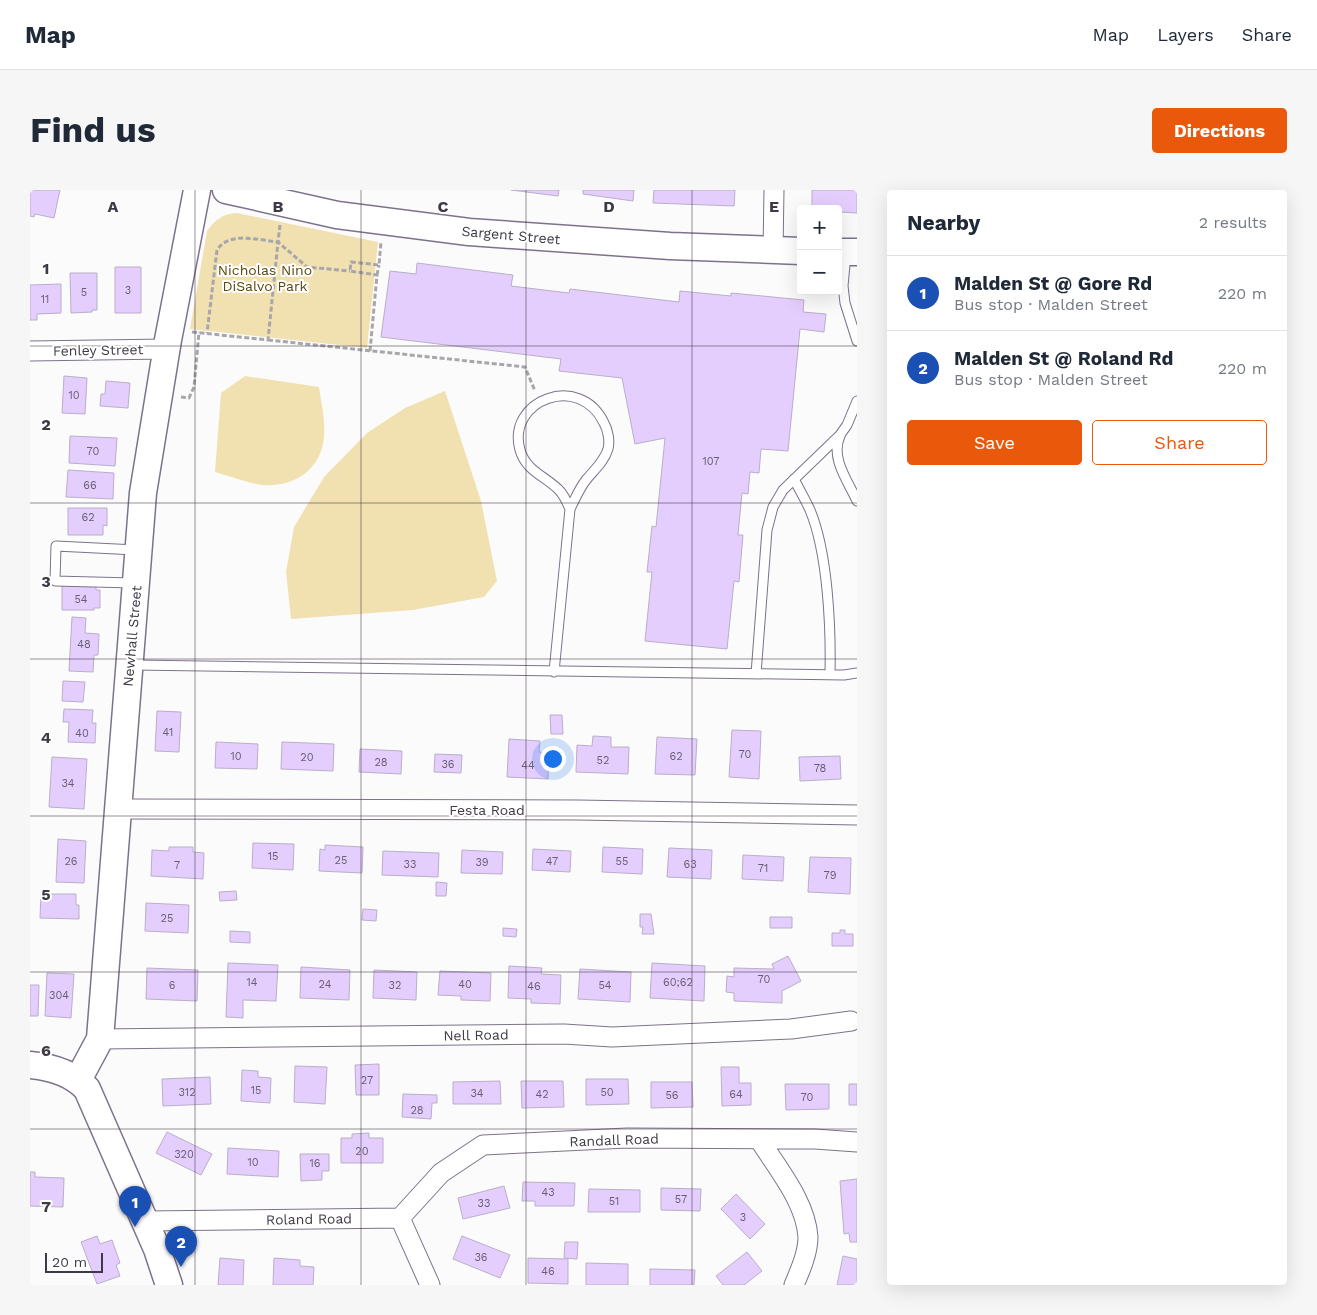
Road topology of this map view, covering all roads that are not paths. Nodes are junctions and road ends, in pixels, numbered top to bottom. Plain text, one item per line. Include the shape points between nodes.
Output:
1 (197, 190) edge
2 (226, 190) edge
3 (774, 190) edge
4 (773, 251) junction
5 (797, 251) edge
6 (847, 252) edge
7 (857, 341) edge
8 (166, 350) junction
9 (30, 351) edge
10 (857, 401) edge
11 (840, 435) junction
12 (794, 479) junction
13 (857, 501) edge
14 (570, 509) junction
15 (138, 550) junction
16 (136, 583) junction
17 (130, 665) junction
18 (554, 672) junction
19 (857, 673) edge
20 (756, 674) junction
21 (830, 674) junction
22 (118, 809) junction
23 (857, 815) edge
24 (851, 1020) dead end
25 (100, 1039) junction
26 (30, 1065) edge
27 (78, 1080) junction
28 (759, 1139) junction
29 (857, 1142) edge
30 (400, 1218) junction
31 (146, 1221) junction
32 (164, 1282) edge
33 (430, 1285) edge
34 (794, 1285) edge

1 - 8 street, Newhall Street
2 - 4 street, Sargent Street via 337,215 383,221 564,240
3 - 4 street
4 - 5 street, Sargent Street
6 - 7 lane via 843,286
8 - 9 street, Fenley Street
8 - 15 street, Newhall Street via 143,493
10 - 11 lane
11 - 12 lane
11 - 13 lane via 837,442 839,465
12 - 20 lane via 773,507 767,530
12 - 21 lane via 810,510 818,536 828,609
14 - 14 lane via 563,494 531,468 520,450 521,427 526,416 540,402 554,395 582,398 601,416 608,430 608,448 600,465 578,492
14 - 18 lane
15 - 16 street, Newhall Street
15 - 16 lane via 56,546 55,581
16 - 17 street, Newhall Street
17 - 18 lane
17 - 22 street, Newhall Street
18 - 20 lane
19 - 21 lane
20 - 21 lane
22 - 23 street, Festa Road via 578,810
22 - 25 street, Newhall Street
24 - 25 street, Nell Road via 792,1029 612,1037 564,1034
25 - 27 street, Newhall Street
26 - 27 street via 54,1069
27 - 31 street via 92,1100
28 - 29 street, Randall Road
28 - 30 street, Randall Road via 627,1138 483,1145 441,1172
28 - 34 street via 794,1196 805,1221 808,1239
30 - 31 street, Roland Road
30 - 33 street
31 - 32 street via 157,1249

